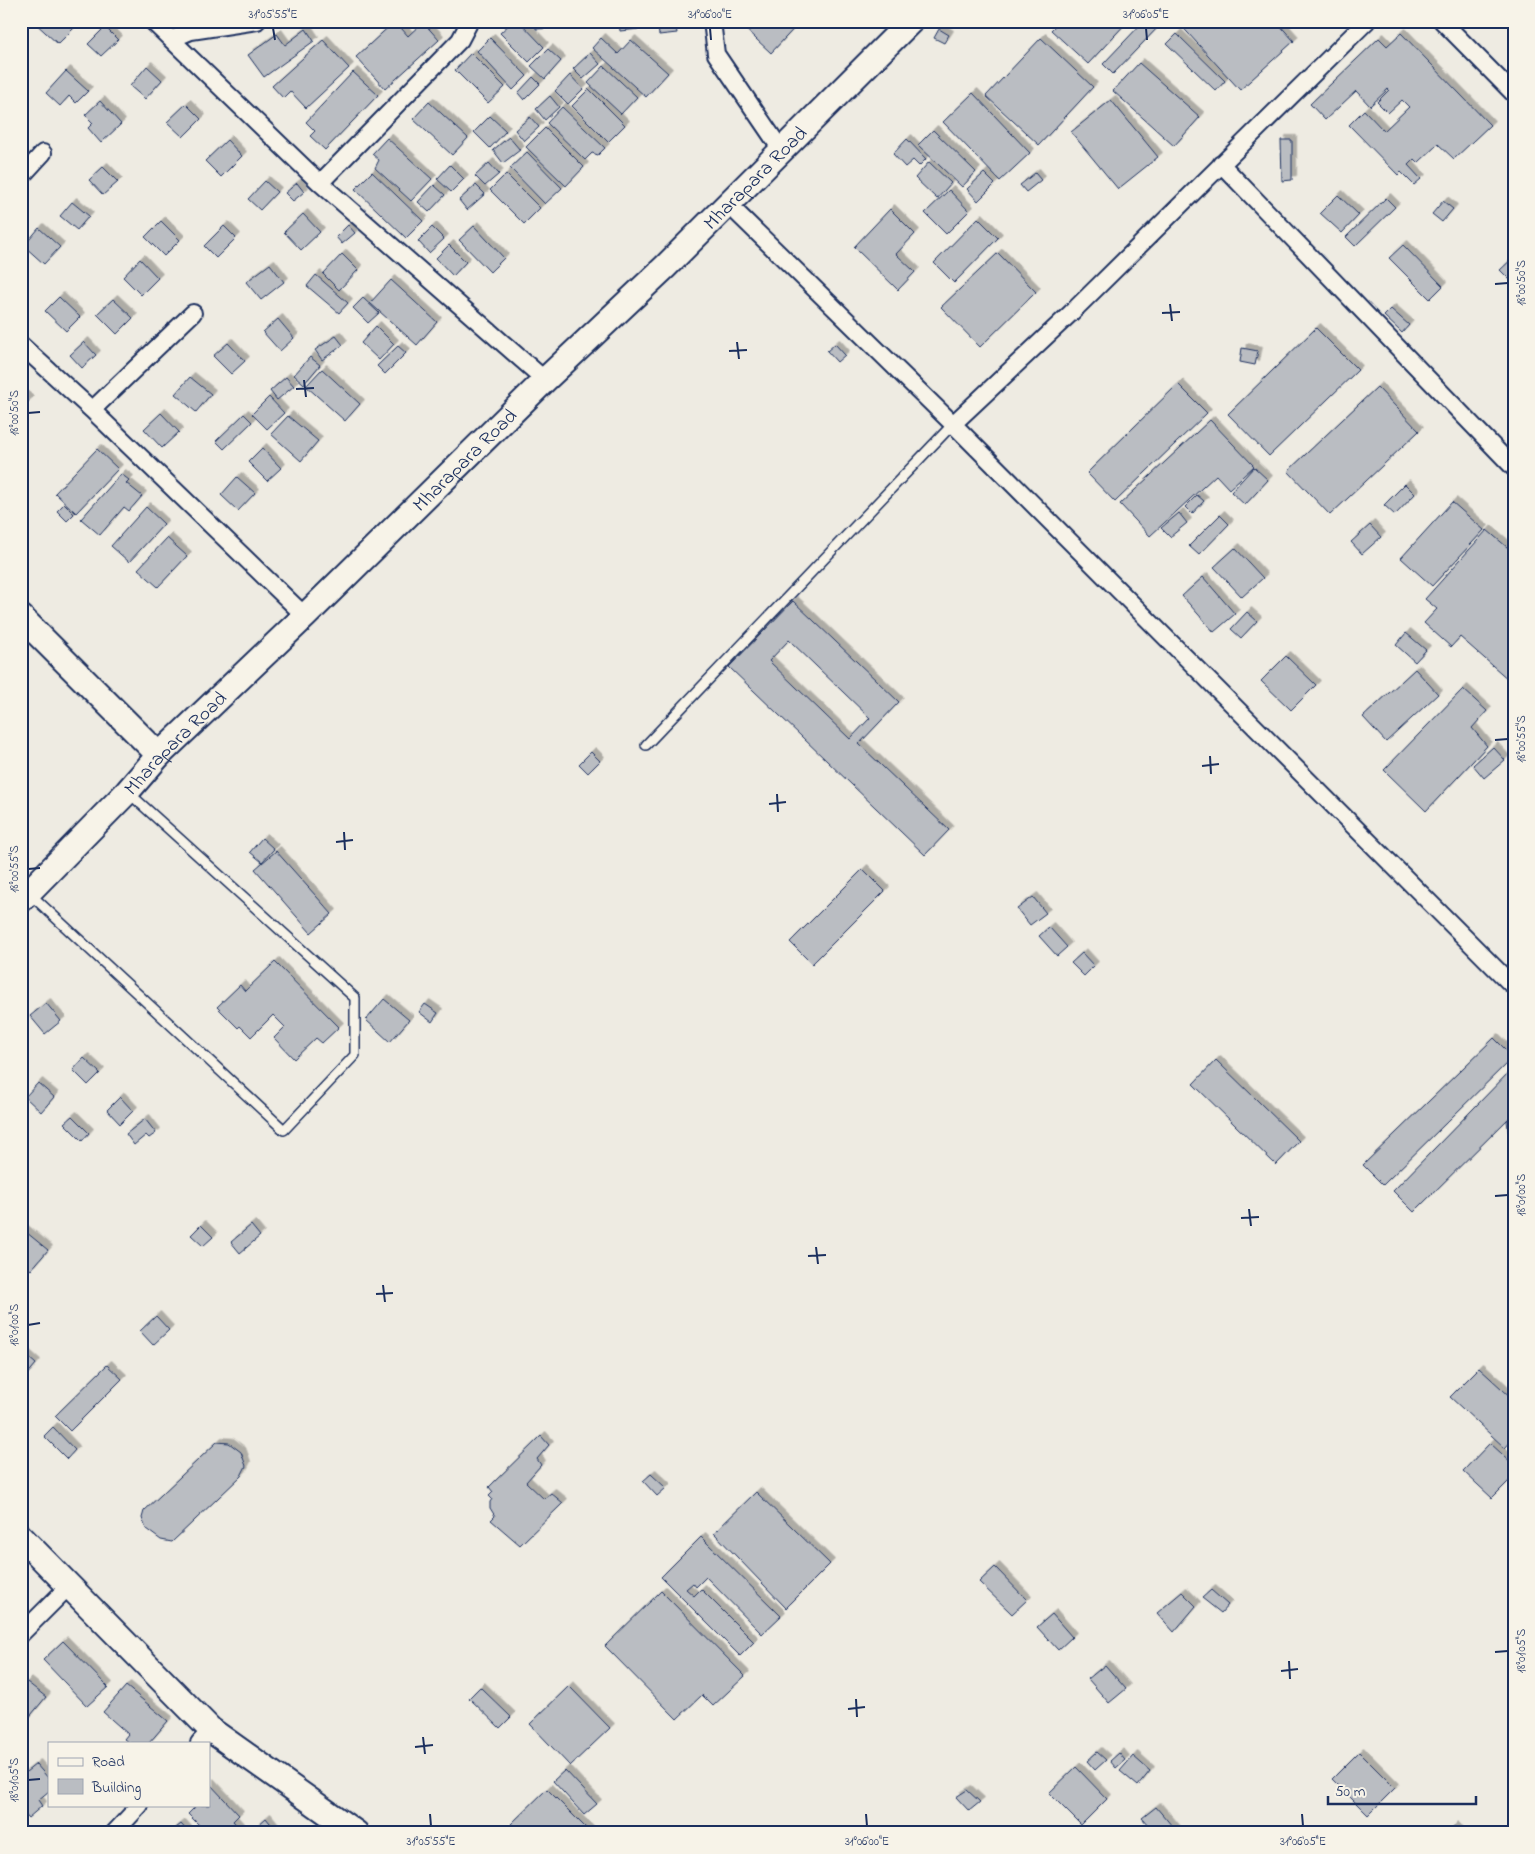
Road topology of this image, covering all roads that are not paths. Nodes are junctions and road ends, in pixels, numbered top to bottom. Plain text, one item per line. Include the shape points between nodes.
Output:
1 (152, 21) edge
2 (257, 21) edge
3 (470, 21) edge
4 (712, 21) edge
5 (911, 21) edge
6 (1366, 21) edge
7 (1442, 21) edge
8 (172, 39) junction
9 (1514, 94) edge
10 (782, 151) junction
11 (43, 153) dead end
12 (1221, 164) junction
13 (21, 177) edge
14 (320, 183) junction
15 (728, 204) junction
16 (193, 312) dead end
17 (21, 345) edge
18 (544, 380) junction
19 (92, 410) junction
20 (953, 424) junction
21 (1514, 468) edge
22 (305, 616) junction
23 (21, 617) edge
24 (646, 745) dead end
25 (159, 755) junction
26 (127, 792) junction
27 (25, 896) edge
28 (1513, 984) edge
29 (21, 1537) edge
30 (69, 1586) junction
31 (21, 1634) edge
32 (205, 1736) edge
33 (139, 1806) edge
34 (114, 1833) edge
35 (356, 1833) edge

1 - 8 street
2 - 8 street via 191,31
3 - 14 street via 460,40
4 - 10 street via 716,54
5 - 10 main road, Mharapara Road
6 - 12 street
7 - 9 street
8 - 14 street
10 - 15 main road, Mharapara Road
11 - 13 street
12 - 20 street
12 - 21 street
14 - 18 street
15 - 18 main road, Mharapara Road
15 - 20 street
16 - 19 street
17 - 19 street
18 - 22 main road, Mharapara Road
19 - 22 street
20 - 24 lane
20 - 28 street
22 - 25 main road, Mharapara Road
23 - 25 main road
25 - 26 main road, Mharapara Road
26 - 27 main road, Mharapara Road
26 - 27 lane via 354,998 355,1055 284,1130
29 - 30 main road
30 - 31 street
30 - 32 main road
32 - 35 main road
33 - 34 street

